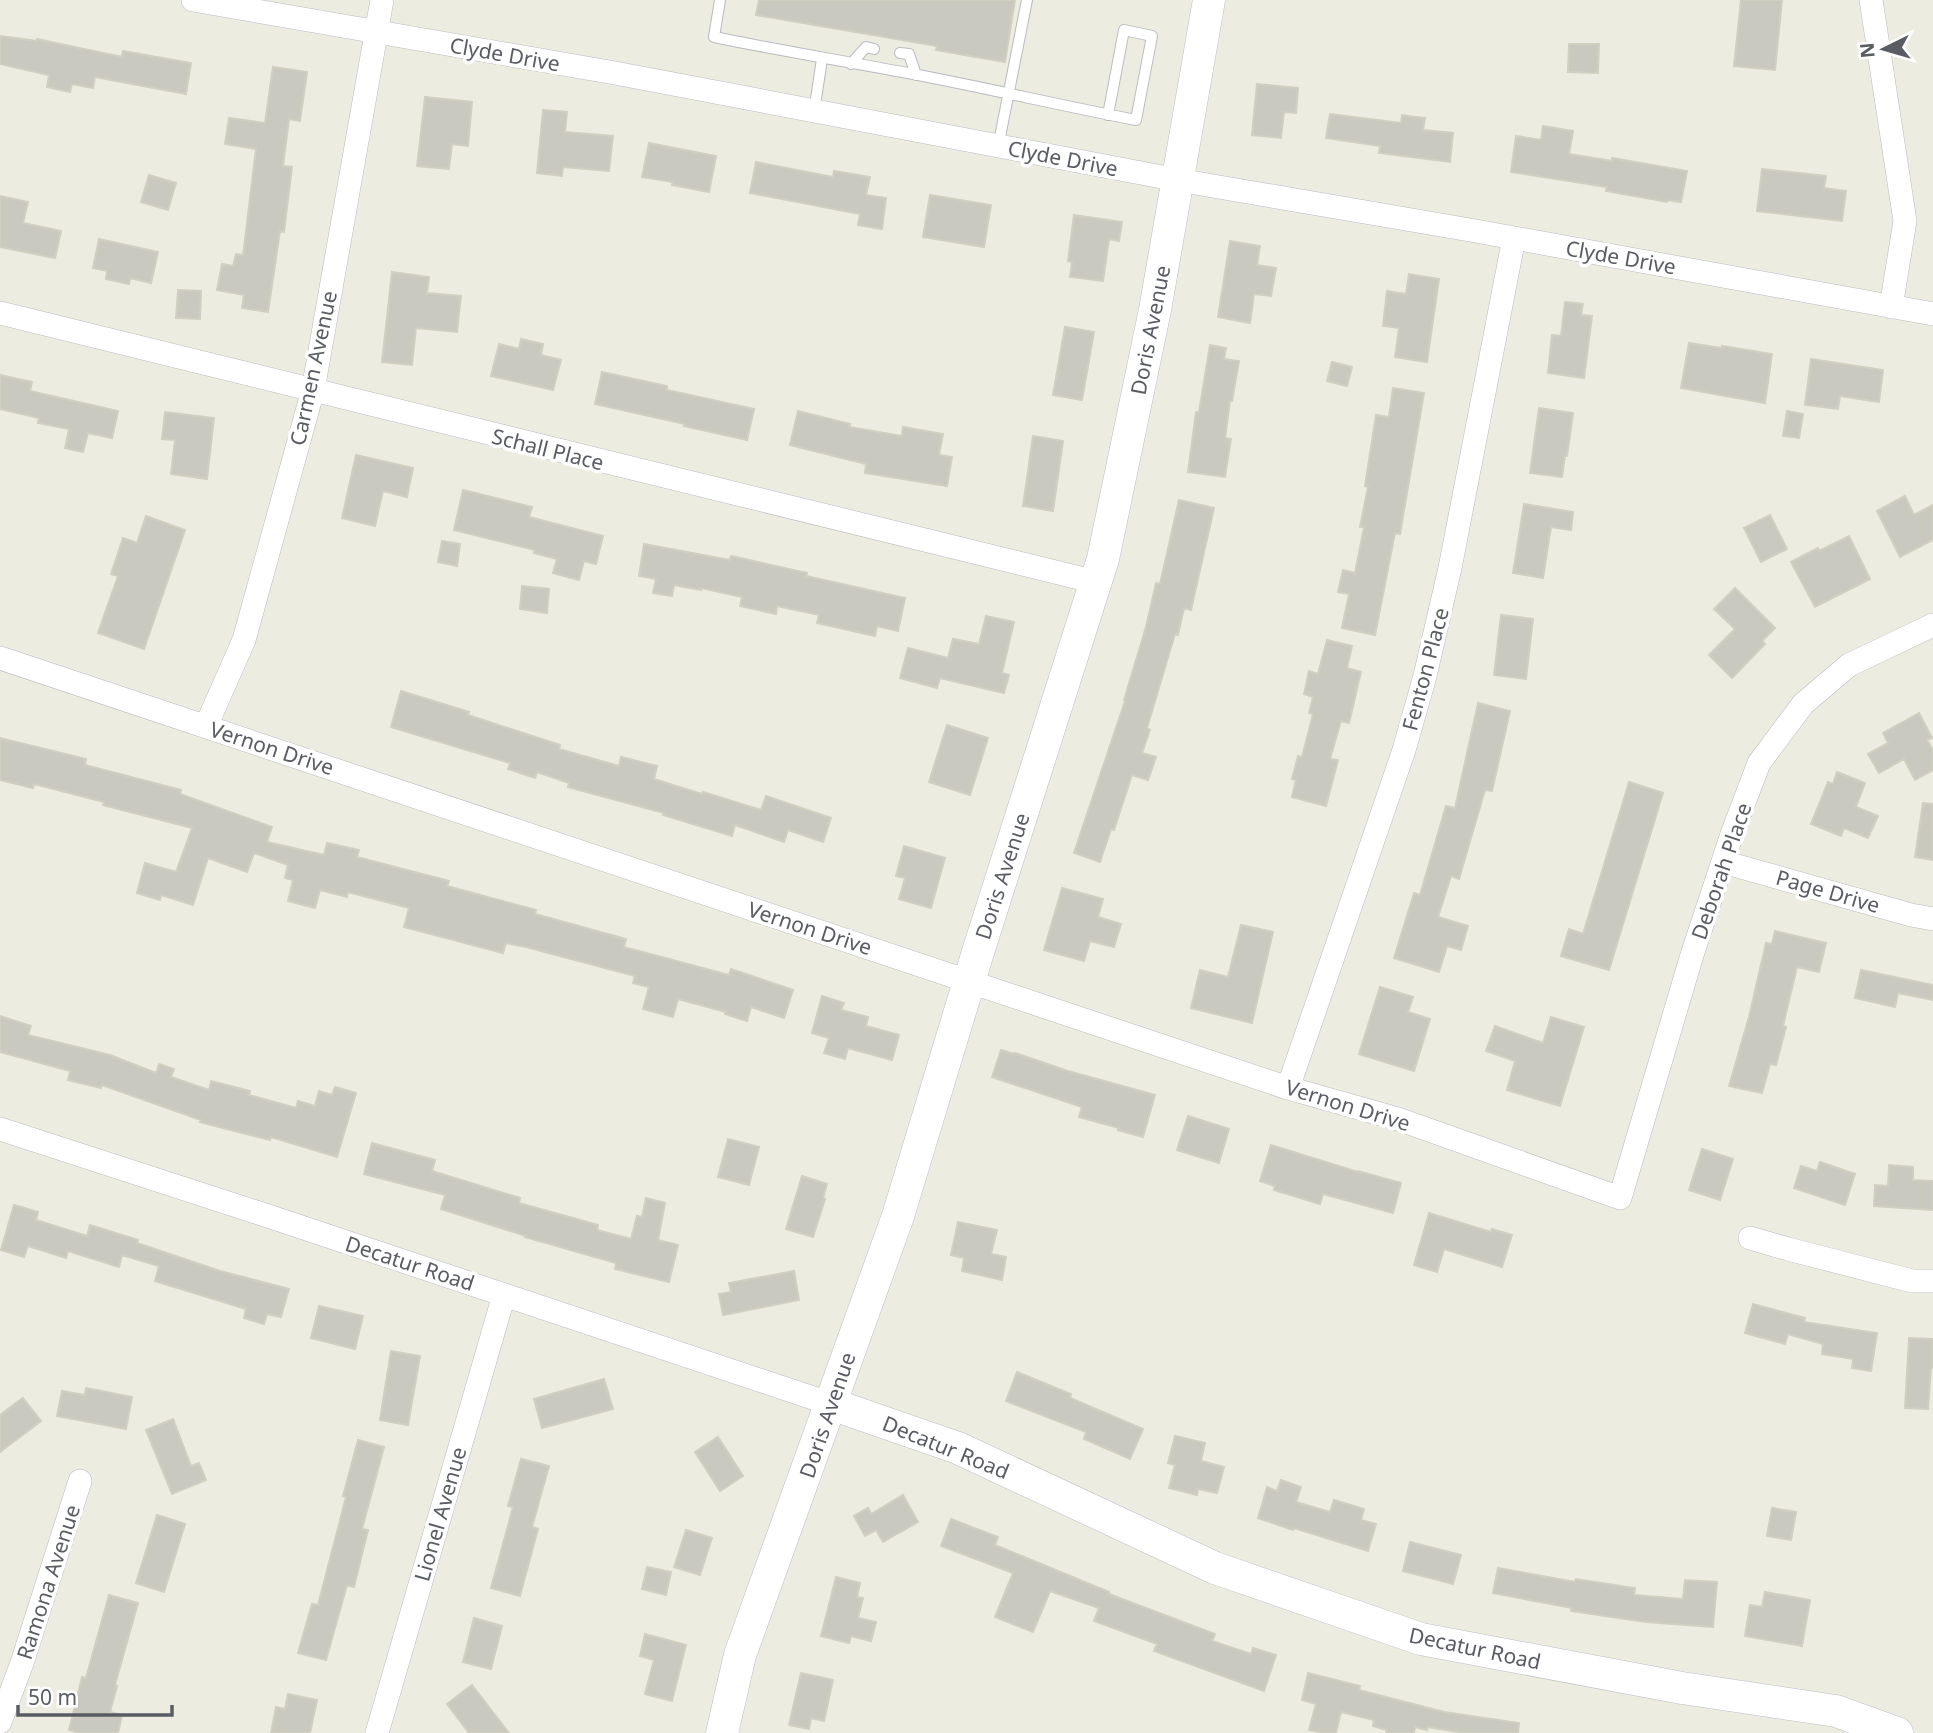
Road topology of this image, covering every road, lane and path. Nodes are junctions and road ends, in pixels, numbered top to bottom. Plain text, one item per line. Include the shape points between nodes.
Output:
1 (193, 0) edge
2 (382, 0) edge
3 (720, 0) edge
4 (1027, 0) edge
5 (1209, 0) edge
6 (1871, 0) edge
7 (376, 32) junction
8 (874, 49) dead end
9 (900, 53) dead end
10 (822, 59) junction
11 (851, 64) junction
12 (916, 75) junction
13 (1009, 94) junction
14 (814, 112) junction
15 (1108, 115) junction
16 (998, 146) junction
17 (1178, 180) junction
18 (1514, 238) junction
19 (1891, 307) junction
20 (0, 313) edge
21 (1933, 314) edge
22 (313, 390) junction
23 (1096, 582) junction
24 (1933, 625) edge
25 (0, 658) edge
26 (206, 726) junction
27 (1723, 862) junction
28 (1933, 919) edge
29 (969, 981) junction
30 (1288, 1088) junction
31 (0, 1129) edge
32 (1620, 1198) joint
33 (1750, 1238) dead end
34 (1933, 1281) edge
35 (504, 1295) junction
36 (831, 1404) junction
37 (80, 1481) dead end
38 (0, 1722) edge
39 (377, 1733) edge
40 (722, 1733) edge
41 (1897, 1733) edge

1 - 7 street, Clyde Drive
2 - 7 street, Carmen Avenue
3 - 10 lane via 714,37
4 - 13 lane
5 - 17 street, Doris Avenue
6 - 19 street via 1905,221
7 - 14 street, Clyde Drive
7 - 22 street, Carmen Avenue
8 - 11 lane via 866,47
9 - 12 lane via 909,54
10 - 11 lane
10 - 14 lane
11 - 12 lane
12 - 13 lane
13 - 15 lane
13 - 16 lane
14 - 16 street, Clyde Drive
15 - 15 lane via 1136,120 1152,36 1124,30
16 - 17 street, Clyde Drive
17 - 18 street, Clyde Drive
17 - 23 street, Doris Avenue
18 - 19 street, Clyde Drive
18 - 30 street, Fenton Place via 1450,568 1424,676 1404,750
19 - 21 street, Clyde Drive
20 - 22 street, Schall Place
22 - 23 street, Schall Place
22 - 26 street, Carmen Avenue via 244,640
23 - 29 street, Doris Avenue
24 - 27 street, Deborah Place via 1849,665 1803,704 1759,763
25 - 26 street, Vernon Drive
26 - 29 street, Vernon Drive
27 - 28 street, Page Drive
27 - 32 street, Deborah Place
29 - 30 street, Vernon Drive
29 - 36 street, Doris Avenue via 898,1216
30 - 32 street, Vernon Drive via 1398,1119
31 - 35 street, Decatur Road
33 - 34 street via 1912,1281
35 - 36 street, Decatur Road
35 - 39 street, Lionel Avenue
36 - 40 street, Doris Avenue via 740,1655
36 - 41 street, Decatur Road via 958,1448 1215,1567 1421,1639 1682,1688 1836,1711
37 - 38 street, Ramona Avenue

